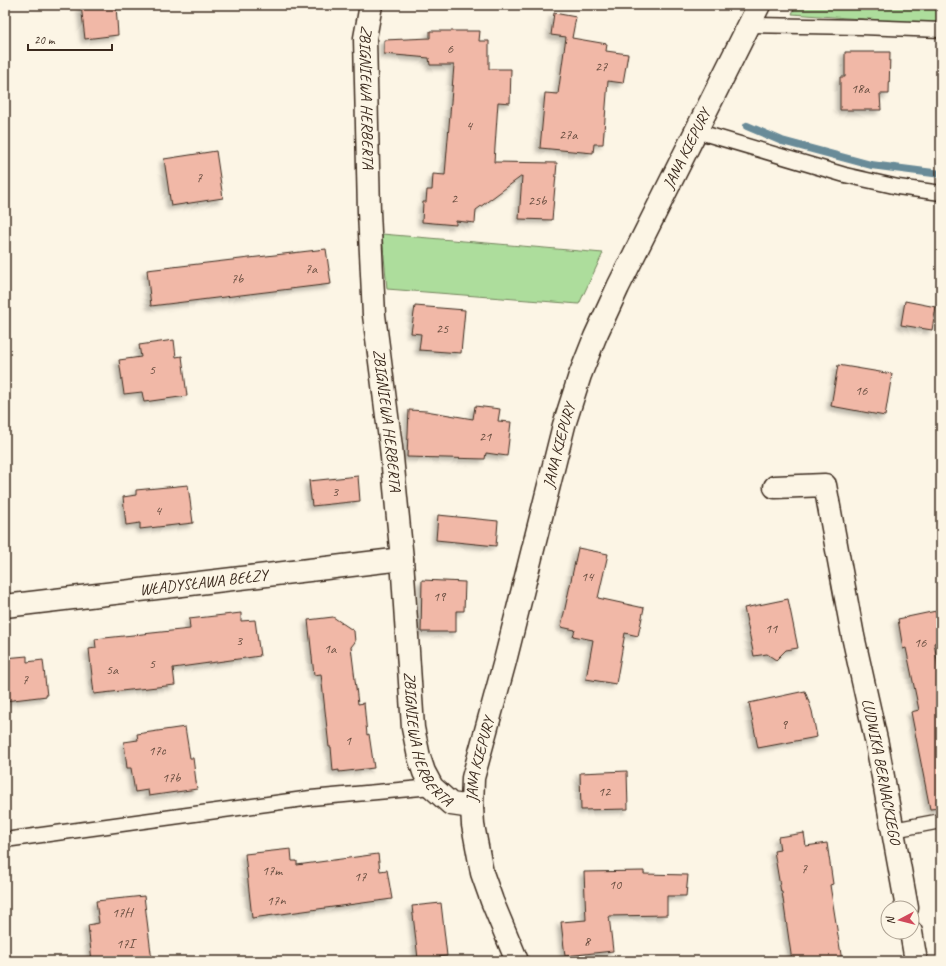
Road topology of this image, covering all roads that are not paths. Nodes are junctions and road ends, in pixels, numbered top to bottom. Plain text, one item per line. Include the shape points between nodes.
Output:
1 (371, 5) edge
2 (759, 5) edge
3 (750, 25) junction
4 (941, 30) edge
5 (696, 130) junction
6 (941, 193) edge
7 (775, 487) dead end
8 (402, 559) junction
9 (5, 606) edge
10 (432, 788) junction
11 (472, 807) junction
12 (941, 820) edge
13 (893, 830) junction
14 (5, 840) edge
15 (906, 900) edge
16 (912, 940) edge
17 (517, 961) edge
18 (916, 961) edge

1 - 8 street, ZBIGNIEWA HERBERTA via 365,38 374,315
2 - 3 street, JANA KIEPURY
3 - 4 lane
3 - 5 street, JANA KIEPURY
5 - 6 lane via 845,175 898,187
5 - 11 street, JANA KIEPURY via 618,287 580,374 564,425 473,778
7 - 13 street, LUDWIKA BERNACKIEGO via 825,485
8 - 9 street, WŁADYSŁAWA BEŁZY
8 - 10 street, ZBIGNIEWA HERBERTA via 413,728 419,757
10 - 11 street, ZBIGNIEWA HERBERTA via 451,804
10 - 14 lane via 311,798
11 - 17 street, JANA KIEPURY via 482,872
12 - 13 lane
13 - 15 street, LUDWIKA BERNACKIEGO
16 - 18 street

